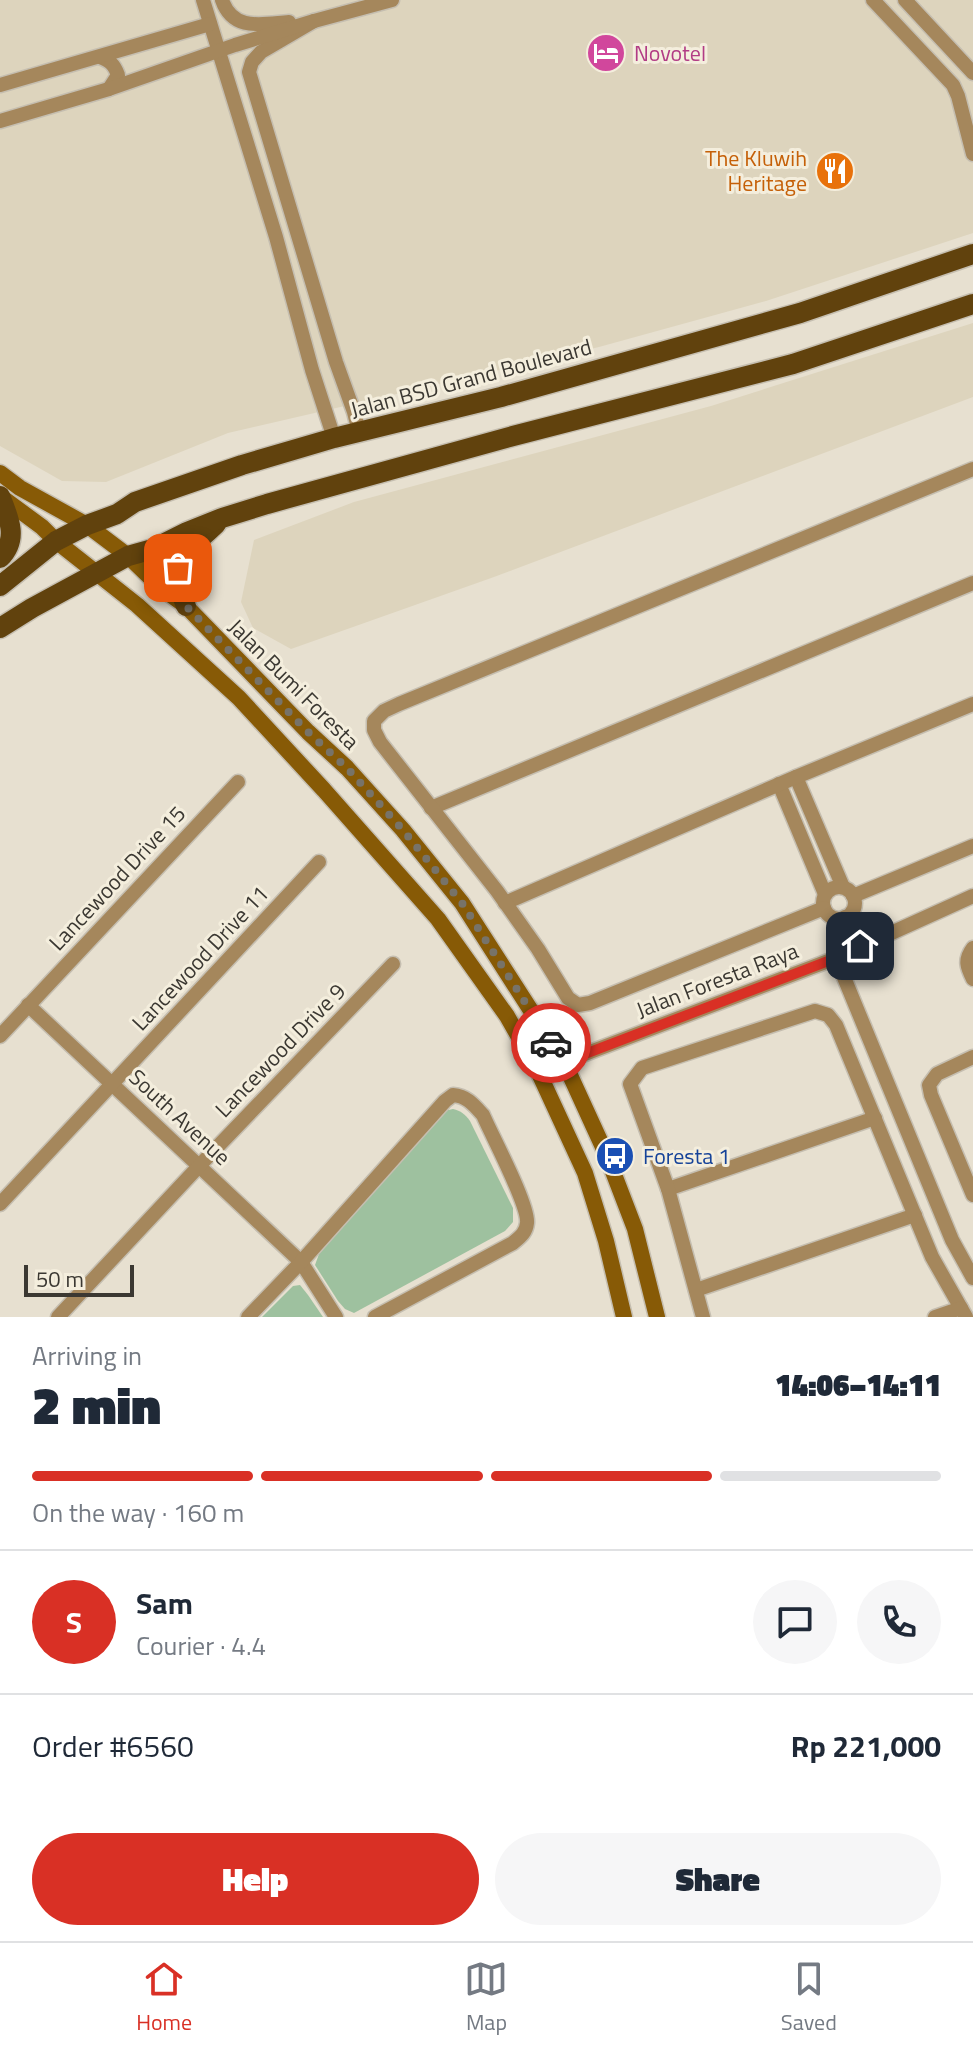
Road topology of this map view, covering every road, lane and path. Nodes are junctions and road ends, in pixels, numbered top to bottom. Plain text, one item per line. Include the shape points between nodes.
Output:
1 (203, 0) edge
2 (222, 0) edge
3 (392, 0) edge
4 (873, 0) edge
5 (905, 0) edge
6 (314, 21) junction
7 (210, 24) junction
8 (219, 50) junction
9 (100, 57) junction
10 (973, 73) edge
11 (0, 85) edge
12 (109, 89) junction
13 (0, 121) edge
14 (973, 154) edge
15 (973, 254) edge
16 (973, 304) edge
17 (336, 362) junction
18 (312, 370) junction
19 (359, 432) junction
20 (334, 438) junction
21 (973, 469) edge
22 (0, 473) edge
23 (0, 496) edge
24 (222, 518) junction
25 (87, 525) junction
26 (56, 541) junction
27 (128, 556) junction
28 (0, 558) edge
29 (95, 573) junction
30 (973, 583) edge
31 (0, 586) edge
32 (186, 606) junction
33 (0, 628) edge
34 (973, 704) edge
35 (796, 777) junction
36 (238, 782) dead end
37 (779, 784) junction
38 (431, 808) junction
39 (973, 846) edge
40 (319, 862) dead end
41 (848, 892) junction
42 (973, 896) edge
43 (824, 901) junction
44 (505, 903) junction
45 (845, 917) junction
46 (860, 946) junction
47 (973, 948) edge
48 (836, 958) junction
49 (393, 964) dead end
50 (973, 979) edge
51 (28, 1005) junction
52 (0, 1036) edge
53 (973, 1057) edge
54 (564, 1062) junction
55 (113, 1084) junction
56 (875, 1118) junction
57 (966, 1161) edge
58 (200, 1165) junction
59 (668, 1189) junction
60 (973, 1195) edge
61 (0, 1204) edge
62 (915, 1215) junction
63 (301, 1262) junction
64 (973, 1278) edge
65 (696, 1290) junction
66 (963, 1313) edge
67 (58, 1317) edge
68 (248, 1317) edge
69 (336, 1317) edge
70 (375, 1317) edge
71 (624, 1317) edge
72 (657, 1317) edge
73 (703, 1317) edge
74 (935, 1317) edge

1 - 7 street
2 - 6 street via 234,19 249,24
3 - 6 street
4 - 14 street via 953,85
5 - 10 street
6 - 8 street
6 - 17 street via 261,52 249,72
7 - 8 street
7 - 9 street
8 - 12 street
8 - 18 street
9 - 11 street
9 - 12 street via 110,61 118,75
12 - 13 street
15 - 19 main road, Jalan BSD Grand Boulevard via 800,313
16 - 24 main road via 793,364
17 - 18 street via 325,376
17 - 19 street
18 - 20 street
19 - 20 main road, Jalan BSD Grand Boulevard
20 - 25 main road, Jalan BSD Grand Boulevard via 135,502
21 - 38 street via 384,711 374,721 374,730
22 - 25 main road, Jalan Bumi Foresta
23 - 26 main road
23 - 28 main road via 12,530
24 - 27 main road
24 - 32 main road via 178,568 178,588
25 - 26 main road, Jalan BSD Grand Boulevard
25 - 27 main road, Jalan Bumi Foresta
26 - 29 main road
26 - 31 main road, Jalan BSD Grand Boulevard
27 - 29 main road
27 - 32 main road, Jalan Bumi Foresta
29 - 33 main road
29 - 71 main road via 239,698 438,919 507,1016 585,1173
30 - 38 street
32 - 54 main road, Jalan Bumi Foresta via 403,830 462,903
34 - 35 street
35 - 37 street
35 - 41 street
36 - 51 street, Lancewood Drive 15
37 - 43 street
37 - 44 street
38 - 44 street
39 - 41 street
40 - 55 street, Lancewood Drive 11
41 - 43 street via 836,887
41 - 45 street via 853,908
42 - 46 street, Jalan Foresta Raya
43 - 44 street via 578,1005 568,998
43 - 45 street via 826,912
45 - 46 street
46 - 48 street, Jalan Foresta Raya
47 - 50 street via 967,965
48 - 54 street, Jalan Foresta Raya
48 - 64 street via 952,1240
49 - 58 street, Lancewood Drive 9
51 - 52 street, Lancewood Drive 15
51 - 55 street, South Avenue
53 - 57 street via 937,1074 929,1085
54 - 72 main road, Jalan Bumi Foresta via 635,1229
55 - 58 street, South Avenue
55 - 61 street, Lancewood Drive 11
56 - 59 street
56 - 59 street via 836,1025 815,1011 642,1068 630,1084
56 - 62 street
57 - 60 street
58 - 63 street, South Avenue
58 - 67 street, Lancewood Drive 9
59 - 65 street
62 - 65 street
62 - 66 street
63 - 68 street
63 - 69 street, South Avenue
63 - 70 street via 445,1101 462,1096 475,1105 527,1212 524,1233
65 - 73 street
66 - 74 street

